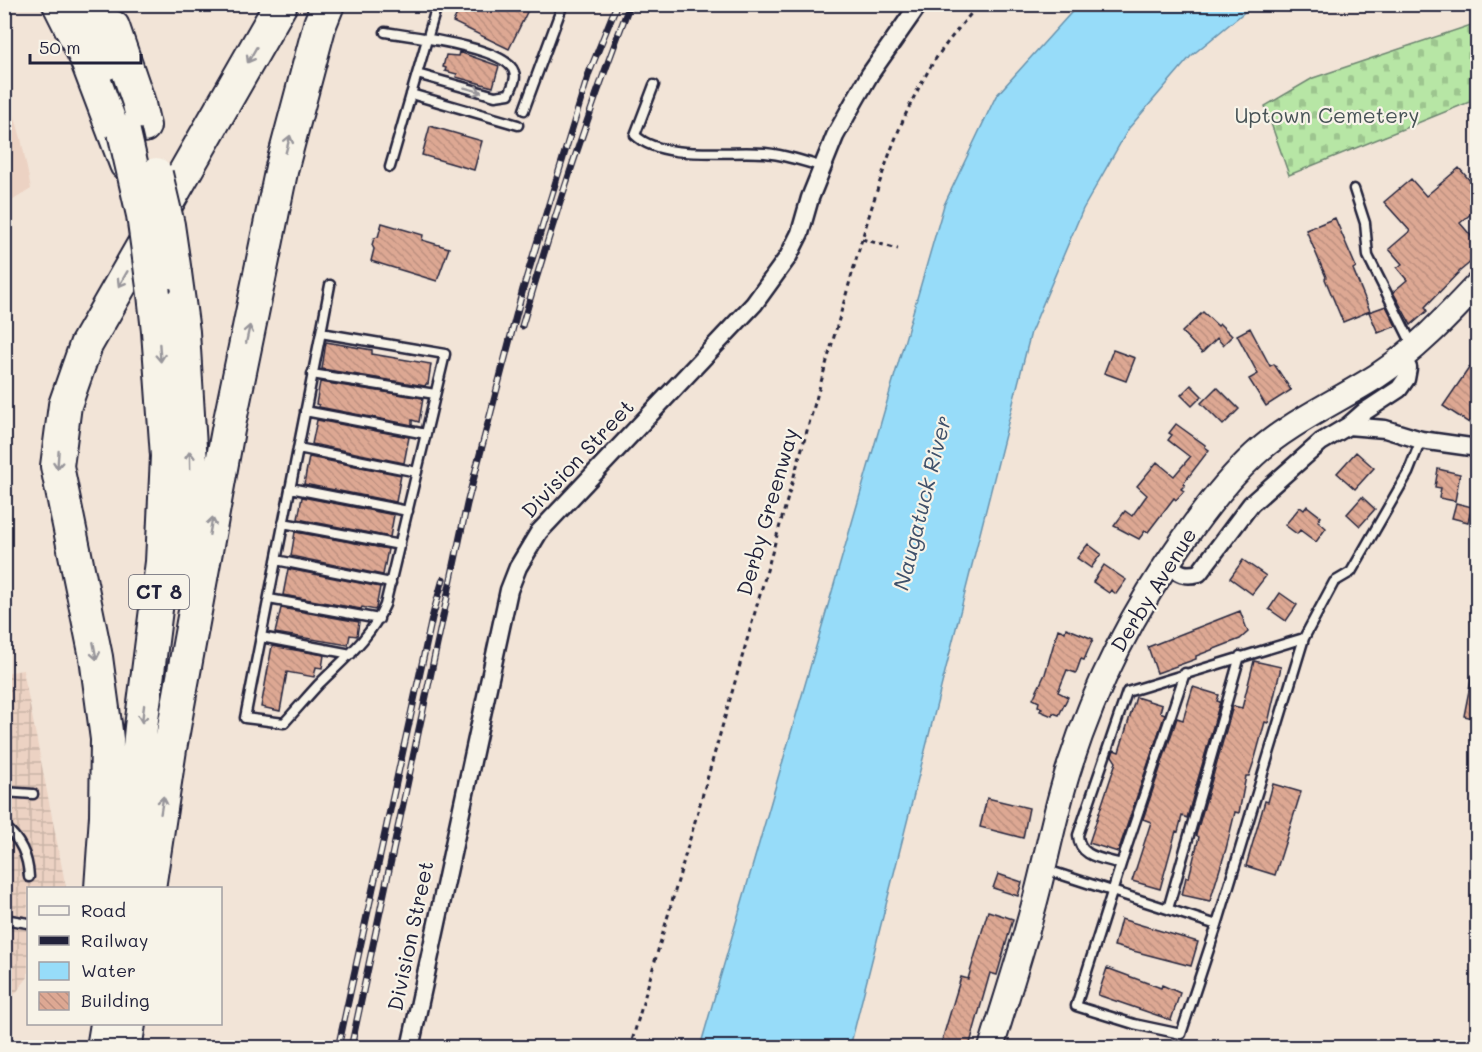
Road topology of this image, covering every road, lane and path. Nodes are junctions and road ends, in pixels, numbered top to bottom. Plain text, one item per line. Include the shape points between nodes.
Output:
1 (59, 4) edge
2 (87, 4) edge
3 (106, 4) edge
4 (281, 4) edge
5 (328, 4) edge
6 (563, 4) edge
7 (919, 4) edge
8 (979, 4) edge
9 (436, 5) edge
10 (385, 32) dead end
11 (427, 38) junction
12 (417, 74) junction
13 (654, 85) dead end
14 (411, 94) junction
15 (524, 110) dead end
16 (518, 125) dead end
17 (128, 132) junction
18 (390, 167) dead end
19 (823, 167) junction
20 (1354, 189) dead end
21 (862, 239) junction
22 (898, 249) dead end
23 (164, 284) junction
24 (1478, 284) edge
25 (330, 285) dead end
26 (321, 333) junction
27 (1408, 353) junction
28 (312, 374) junction
29 (435, 394) junction
30 (305, 411) junction
31 (1348, 426) junction
32 (426, 434) junction
33 (1421, 440) junction
34 (298, 448) junction
35 (1478, 448) edge
36 (417, 472) junction
37 (290, 488) junction
38 (408, 511) junction
39 (283, 523) junction
40 (400, 545) junction
41 (276, 560) junction
42 (1166, 564) junction
43 (391, 583) junction
44 (269, 599) junction
45 (379, 620) junction
46 (261, 637) junction
47 (1304, 638) junction
48 (351, 654) junction
49 (1239, 656) junction
50 (1185, 673) junction
51 (170, 749) junction
52 (4, 792) edge
53 (33, 794) dead end
54 (4, 826) edge
55 (1122, 864) junction
56 (1043, 869) junction
57 (151, 875) edge
58 (29, 877) dead end
59 (101, 887) edge
60 (125, 887) edge
61 (1113, 891) junction
62 (1168, 909) junction
63 (4, 919) edge
64 (27, 923) edge
65 (1217, 925) junction
66 (91, 1025) edge
67 (107, 1025) edge
68 (129, 1025) edge
69 (90, 1047) edge
70 (103, 1047) edge
71 (125, 1047) edge
72 (410, 1047) edge
73 (630, 1047) edge
74 (991, 1047) edge

1 - 17 highway
2 - 17 highway, CT 8
3 - 17 highway, CT 8 via 138,100
4 -> 59 highway via 86,345 65,405 57,466 96,657 107,739
51 -> 5 highway via 228,430 282,166
6 - 15 lane
7 - 19 street, Division Street via 870,74 835,136
8 - 21 path, Derby Greenway via 942,49 909,106
9 - 11 lane
10 - 11 lane
11 - 12 lane
12 -> 11 lane via 495,96 509,94 514,84 515,72 508,62 470,47
12 - 14 lane
13 - 19 lane via 635,135 643,143 693,153 764,153
14 - 16 lane
14 - 18 lane
17 - 23 highway, CT 8, bridge via 143,215
17 - 23 highway, CT 8, bridge via 168,225
19 - 72 street, Division Street via 788,257 754,304 539,532 518,567 509,590
20 - 27 lane via 1365,223 1368,256
21 - 22 path
21 - 73 path, Derby Greenway
51 -> 23 highway, CT 8 via 191,464 183,332
23 -> 60 highway, CT 8 via 158,331 167,456 164,538
24 - 27 main road, Derby Avenue
25 - 26 lane
26 - 28 lane
26 - 29 lane via 445,354
27 - 31 street via 1403,385
27 - 42 main road, Derby Avenue via 1254,455 1198,518
28 - 29 lane
28 - 30 lane
29 - 32 lane
30 - 32 lane
30 - 34 lane
31 - 33 street via 1385,429
31 - 42 street via 1321,442 1251,504 1200,573 1189,576
32 - 36 lane
33 - 35 street
33 - 47 lane via 1408,473 1351,572 1334,582
34 - 36 lane
34 - 37 lane
36 - 38 lane
37 - 38 lane
37 - 39 lane
38 - 40 lane
39 - 40 lane
39 - 41 lane
40 - 43 lane
41 - 43 lane
41 - 44 lane
42 - 56 main road, Derby Avenue via 1114,652 1089,713 1061,792
43 - 45 lane
44 - 45 lane
44 - 46 lane
45 - 48 lane
46 - 48 lane
46 - 48 lane via 245,718 284,723
47 - 49 lane
47 - 65 lane
49 - 50 lane
49 - 62 lane
50 - 55 lane
50 - 55 lane via 1127,692 1078,835 1078,844 1089,855
57 -> 51 highway, CT 8
52 - 53 lane
54 - 58 lane via 24,848
55 - 61 lane
56 - 61 lane
56 - 74 main road, Derby Avenue
61 - 62 lane
61 - 65 lane via 1076,1006 1181,1034
62 - 65 lane
63 - 64 lane
66 - 69 highway
67 - 70 highway
68 - 71 highway

